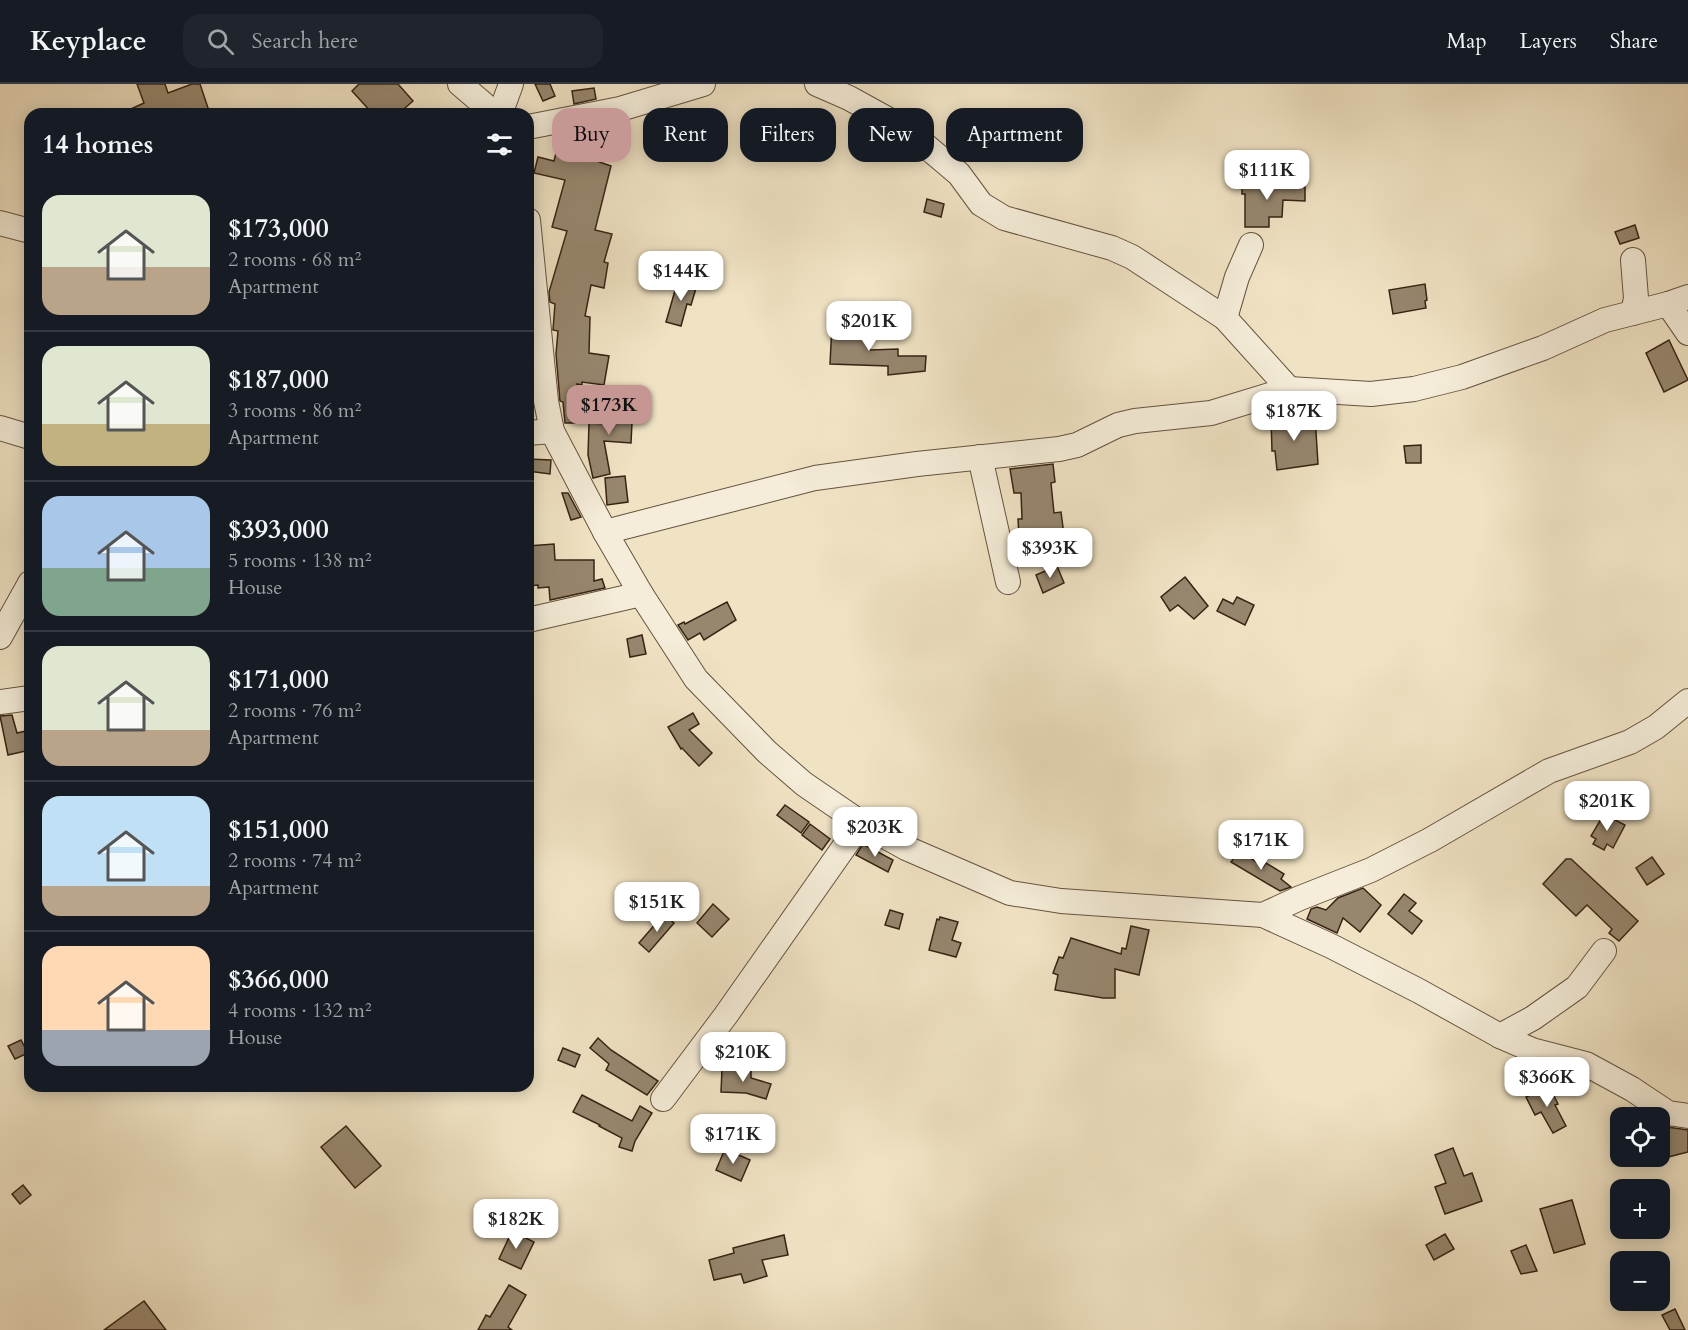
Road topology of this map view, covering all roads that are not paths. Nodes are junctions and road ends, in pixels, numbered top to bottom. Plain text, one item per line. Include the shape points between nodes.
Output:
1 (460, 84) edge
2 (511, 84) edge
3 (704, 84) edge
4 (817, 84) edge
5 (488, 108) edge
6 (502, 108) edge
7 (534, 126) edge
8 (0, 223) edge
9 (24, 229) edge
10 (1251, 244) dead end
11 (1633, 260) dead end
12 (534, 280) edge
13 (1678, 300) edge
14 (1633, 312) junction
15 (1225, 318) junction
16 (1688, 333) edge
17 (1289, 389) junction
18 (0, 428) edge
19 (552, 431) junction
20 (534, 432) edge
21 (24, 435) edge
22 (980, 457) junction
23 (605, 532) junction
24 (1008, 582) dead end
25 (24, 594) edge
26 (641, 594) junction
27 (534, 619) edge
28 (0, 637) edge
29 (24, 699) edge
30 (0, 702) edge
31 (1683, 712) edge
32 (861, 823) junction
33 (1263, 915) junction
34 (1604, 951) dead end
35 (1500, 1036) junction
36 (663, 1099) dead end
37 (1688, 1116) edge

1 - 5 street
2 - 6 street
3 - 7 street via 620,108
4 - 15 street via 907,130 959,174 990,212 1132,257
8 - 9 street
10 - 15 street
11 - 14 street
12 - 19 street
13 - 14 street
13 - 16 street
14 - 17 street via 1462,377 1414,389 1371,394
15 - 17 street
17 - 22 street via 1211,413 1127,423 1077,445
18 - 21 street
19 - 20 street
19 - 23 street
22 - 23 street via 815,478
22 - 24 street
23 - 26 street
25 - 28 street
26 - 27 street
26 - 32 street via 696,679 767,752 804,784
29 - 30 street
31 - 33 street via 1630,742 1549,771 1371,870
32 - 33 street via 906,848 1010,893 1061,901
32 - 36 street
33 - 35 street
34 - 35 street via 1577,987
35 - 37 street via 1532,1050 1586,1064 1668,1113

